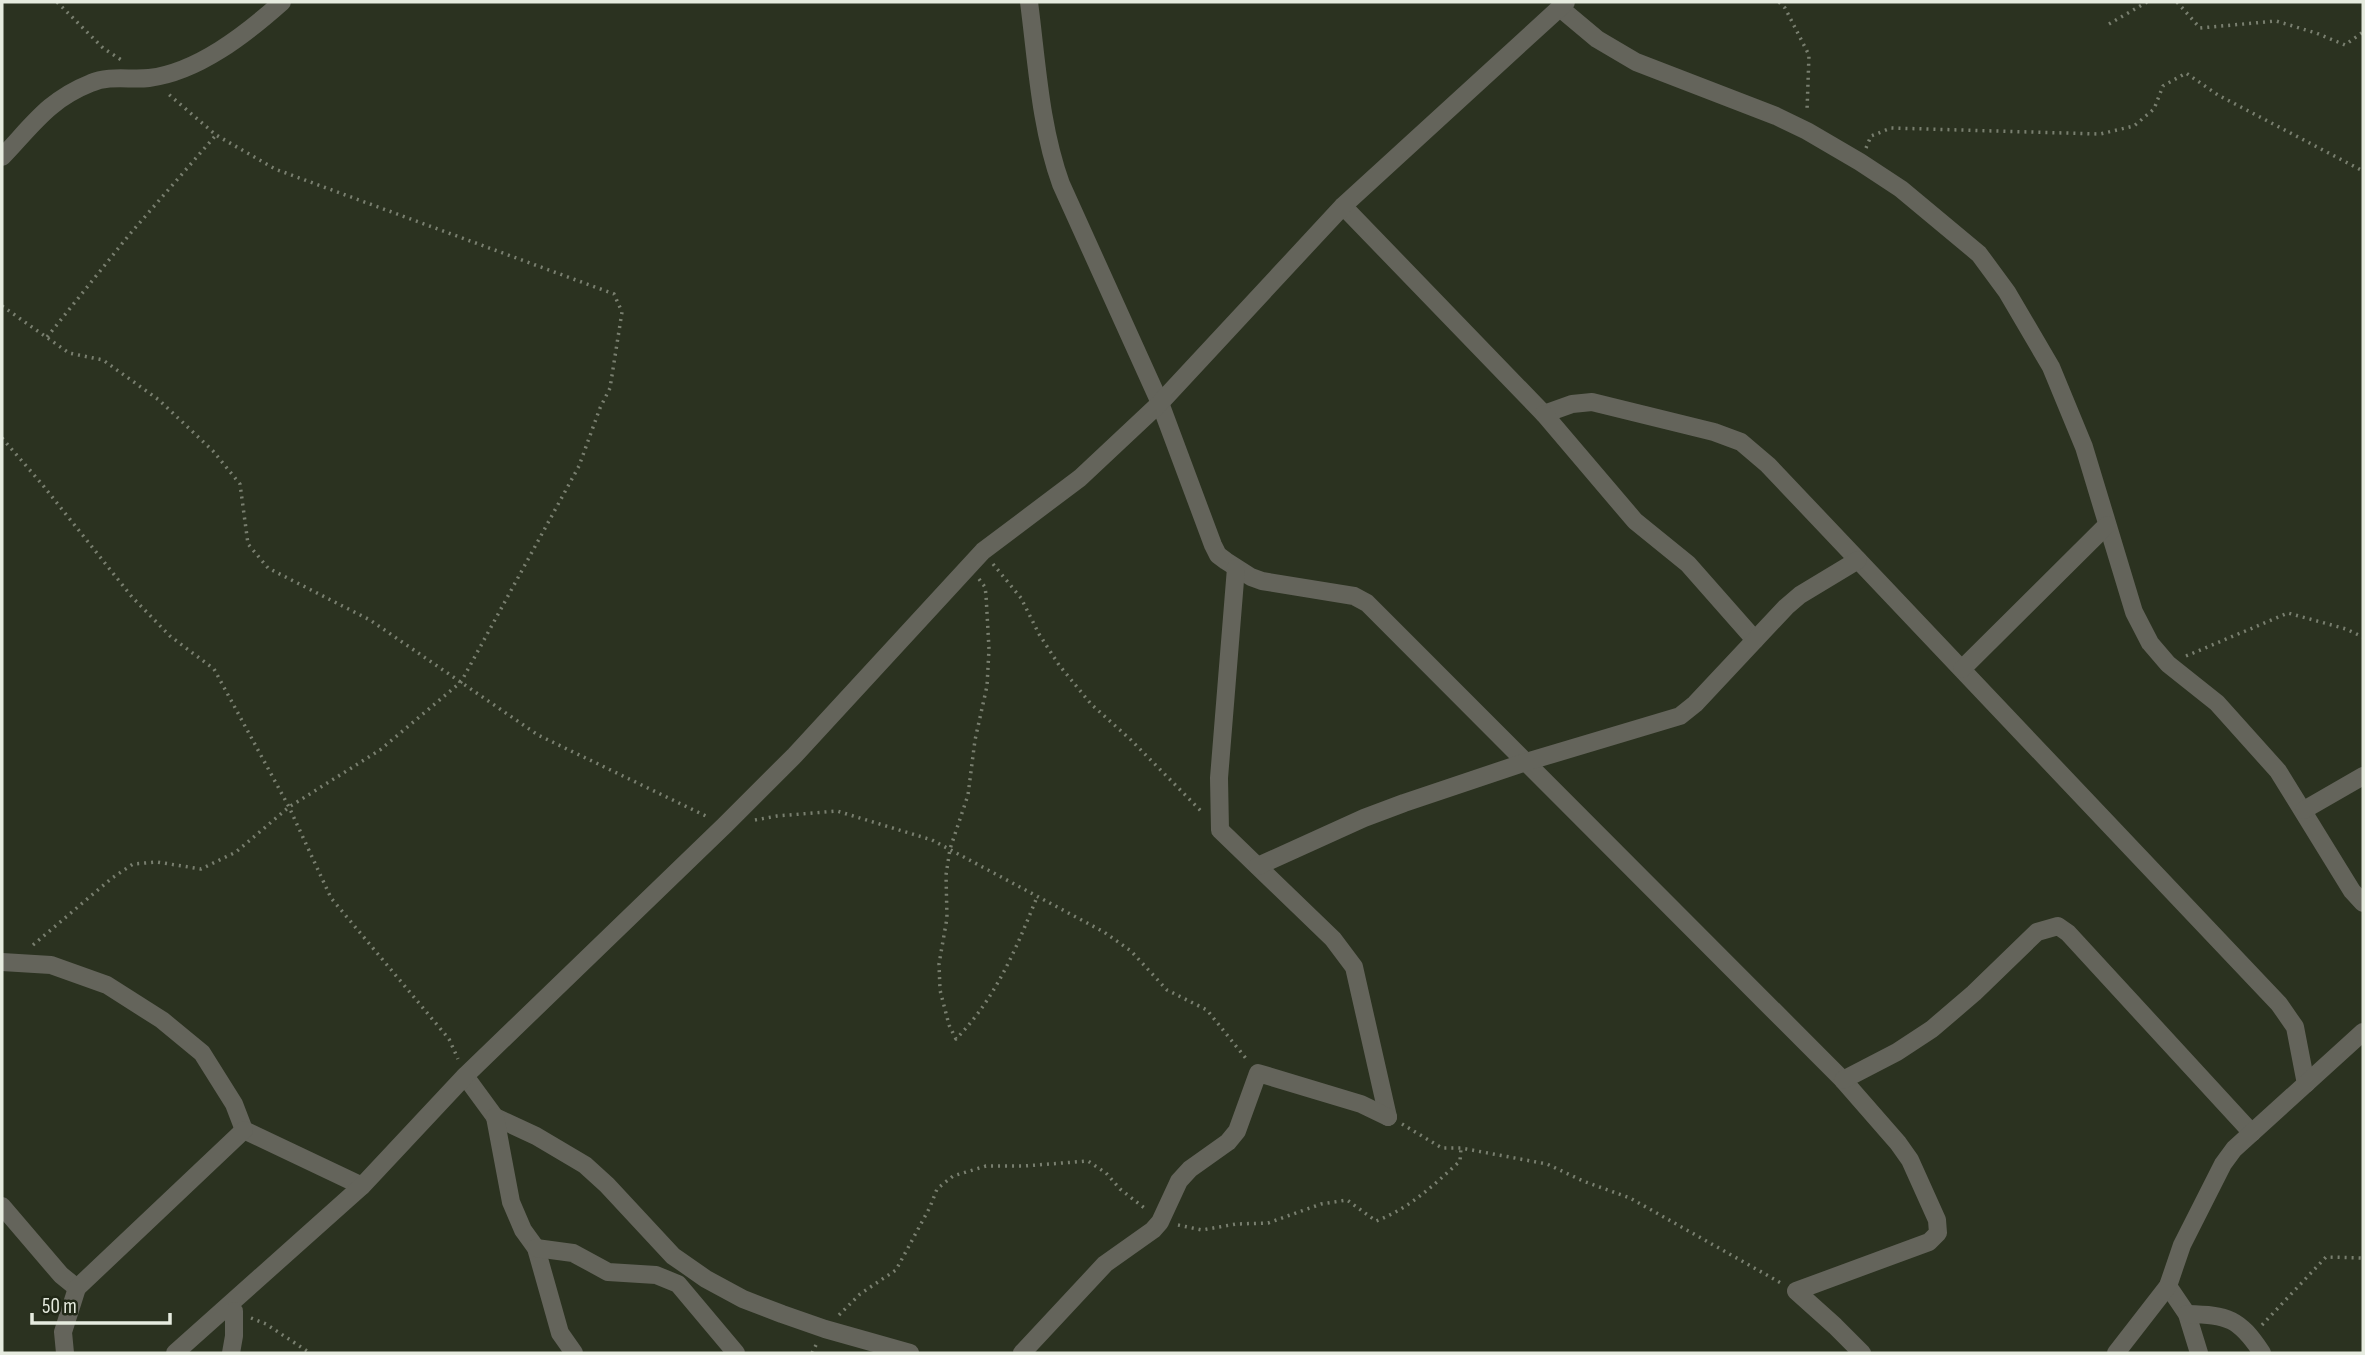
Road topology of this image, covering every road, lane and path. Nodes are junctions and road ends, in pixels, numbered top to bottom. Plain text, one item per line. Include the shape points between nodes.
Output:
1 (57, 2) edge
2 (282, 2) edge
3 (1029, 2) edge
4 (1779, 2) edge
5 (2147, 2) edge
6 (2177, 2) edge
7 (1563, 5) edge
8 (2109, 24) dead end
9 (2363, 32) edge
10 (149, 78) junction
11 (1807, 131) junction
12 (216, 135) junction
13 (2, 157) edge
14 (1860, 162) junction
15 (2363, 170) edge
16 (1343, 206) junction
17 (2, 306) edge
18 (47, 337) junction
19 (1160, 403) junction
20 (1544, 414) junction
21 (2, 440) edge
22 (2108, 525) junction
23 (983, 551) junction
24 (1858, 560) junction
25 (969, 566) junction
26 (1236, 568) junction
27 (2363, 637) edge
28 (1755, 640) junction
29 (2168, 664) junction
30 (1962, 669) junction
31 (461, 682) junction
32 (1526, 762) junction
33 (2363, 776) edge
34 (289, 807) junction
35 (2304, 810) junction
36 (725, 825) junction
37 (1220, 830) junction
38 (950, 849) junction
39 (1258, 866) junction
40 (1038, 896) junction
41 (2363, 903) edge
42 (7, 962) edge
43 (2363, 1032) edge
44 (1258, 1073) junction
45 (465, 1076) junction
46 (1843, 1080) junction
47 (2306, 1084) junction
48 (495, 1117) junction
49 (1388, 1117) junction
50 (244, 1130) junction
51 (2252, 1133) junction
52 (1461, 1148) junction
53 (362, 1186) junction
54 (2, 1206) edge
55 (1160, 1222) junction
56 (536, 1248) junction
57 (2363, 1258) edge
58 (2168, 1286) junction
59 (77, 1288) junction
60 (1796, 1291) junction
61 (234, 1311) joint
62 (2187, 1314) junction
63 (825, 1329) junction
64 (2251, 1337) junction
65 (65, 1353) edge
66 (175, 1353) edge
67 (231, 1353) edge
68 (310, 1353) edge
69 (574, 1353) edge
70 (736, 1353) edge
71 (812, 1353) edge
72 (910, 1353) edge
73 (1022, 1353) edge
74 (1862, 1353) edge
75 (2116, 1353) edge
76 (2199, 1353) edge
77 (2262, 1353) edge

1 - 10 path via 103,48
2 - 10 street via 193,65
3 - 19 street via 1052,157
4 - 11 path via 1808,55
5 - 8 path
6 - 9 path via 2200,28 2276,21 2345,45
7 - 11 street via 1597,39 1636,62
7 - 16 street
10 - 12 path
10 - 13 street via 93,82 63,97 40,114
11 - 14 street
12 - 18 path
12 - 31 path via 275,169 614,294 622,312 610,388 579,466
14 - 15 path via 1871,136 1891,128 2100,134 2134,126 2154,108 2163,86 2186,73 2218,95
14 - 22 street via 1965,241 2007,292 2051,367 2084,447
16 - 19 street
16 - 20 street
17 - 18 path
18 - 31 path via 69,353 103,360 159,400 213,451 240,484 248,544 268,568 370,620
19 - 23 street via 1080,478
19 - 26 street via 1213,545 1218,555
20 - 24 street via 1592,402 1741,442
20 - 28 street via 1635,521 1688,564
21 - 34 path via 132,597 170,636 214,670
22 - 29 street via 2134,612 2150,643
22 - 30 street
23 - 25 street
23 - 37 path via 1021,598 1059,665 1091,704
24 - 28 street via 1800,595
24 - 30 street
25 - 36 street
25 - 38 path via 985,587 987,686 968,795
26 - 32 street via 1262,581 1354,596 1367,603
26 - 37 street via 1219,778
27 - 29 path via 2288,613
28 - 32 street via 1680,716
29 - 35 street via 2226,712 2278,771
30 - 47 street via 2288,1014 2295,1027
31 - 34 path via 380,750
31 - 36 path via 538,735
32 - 39 street via 1364,818
32 - 46 street
33 - 35 street
34 - 42 path via 236,852 201,869 157,862 133,864
34 - 45 path via 331,898 449,1039
35 - 41 street
36 - 38 path via 837,811
36 - 45 street
37 - 39 street
38 - 40 path
38 - 40 path via 947,918 939,964 940,990 956,1039 977,1017 1006,970
39 - 49 street via 1333,939 1354,967
40 - 44 path via 1131,950 1167,990 1207,1010
42 - 50 street via 51,965 107,985 162,1020 202,1053 234,1104
43 - 47 street
44 - 49 street via 1361,1104
44 - 55 street via 1237,1131 1179,1181
45 - 48 street
45 - 53 street
46 - 51 street via 1932,1029 2037,932 2058,926
46 - 60 street via 1910,1160 1937,1220 1938,1233 1929,1242
47 - 51 street
48 - 56 street via 512,1202
48 - 63 street via 585,1165 673,1256 706,1279
49 - 52 path via 1442,1148
50 - 53 street
50 - 59 street
51 - 58 street via 2223,1164 2182,1245
52 - 55 path via 1460,1161 1439,1181 1396,1213 1376,1221 1347,1200 1268,1223 1202,1230
52 - 60 path via 1547,1164 1630,1198
53 - 66 street
54 - 59 street
55 - 63 path via 1088,1161 986,1166 953,1176 937,1189 896,1270 860,1294
55 - 73 street via 1105,1264
56 - 69 street via 560,1333
56 - 70 street via 573,1253 608,1272 656,1275 678,1284
57 - 64 path via 2326,1257
58 - 62 street
58 - 75 street
59 - 65 street via 63,1332
60 - 74 street
61 - 67 street
61 - 68 path via 266,1324
62 - 64 street via 2215,1314 2234,1320
62 - 76 street
63 - 71 path
63 - 72 street
64 - 77 street

